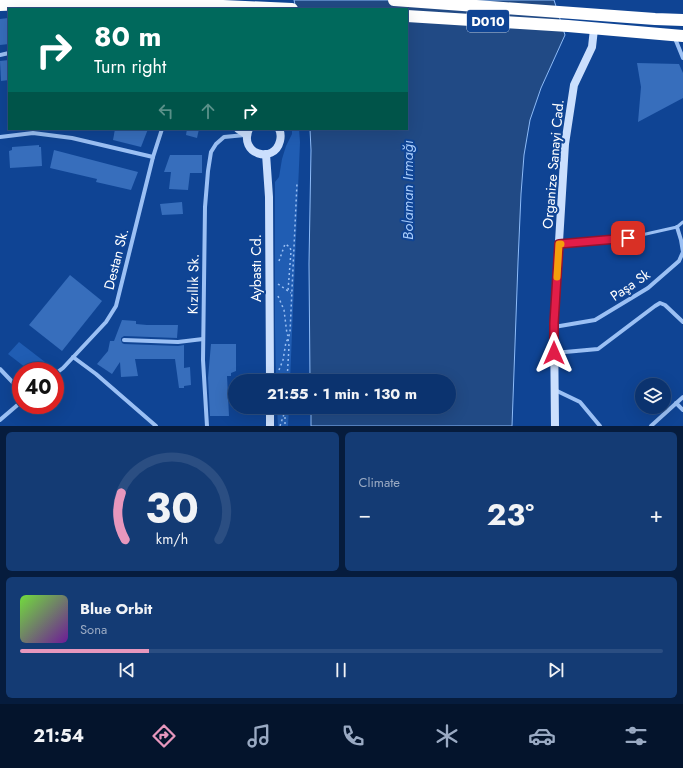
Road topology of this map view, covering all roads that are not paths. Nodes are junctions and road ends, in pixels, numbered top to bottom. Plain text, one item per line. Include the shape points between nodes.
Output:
1 (394, 0) edge
2 (58, 5) edge
3 (222, 5) edge
4 (0, 6) edge
5 (176, 7) edge
6 (265, 8) edge
7 (408, 16) edge
8 (683, 20) edge
9 (594, 28) junction
10 (678, 36) edge
11 (683, 58) edge
12 (162, 130) edge
13 (279, 130) edge
14 (248, 132) edge
15 (0, 137) edge
16 (266, 154) junction
17 (153, 157) junction
18 (683, 222) edge
19 (676, 226) junction
20 (559, 244) junction
21 (683, 322) edge
22 (554, 327) junction
23 (203, 339) junction
24 (124, 340) dead end
25 (554, 353) junction
26 (73, 357) junction
27 (64, 367) edge
28 (0, 369) edge
29 (270, 374) edge
30 (12, 382) edge
31 (555, 390) junction
32 (683, 397) edge
33 (676, 403) junction
34 (12, 410) edge
35 (683, 410) edge
36 (270, 414) edge
37 (0, 420) edge
38 (156, 426) edge
39 (207, 426) edge
40 (270, 426) edge
41 (555, 426) edge
42 (600, 426) edge
43 (651, 426) edge

1 - 8 highway, D010
2 - 4 highway
2 - 5 highway
3 - 5 highway
3 - 6 highway
7 - 9 highway, D010
9 - 10 highway, D010
9 - 20 street, Organize Sanayi Cad. via 592,47 574,85 565,144
10 - 11 street
12 - 17 street, Destan Sk.
13 - 16 street via 280,144
14 - 16 street via 248,145 252,150
14 - 23 street, Kızıllık Sk. via 224,137 211,152 204,207
15 - 17 street via 33,133 72,138
16 - 29 street, Aybastı Cd. via 269,197
17 - 26 street, Destan Sk. via 116,306 106,322
18 - 19 lane
19 - 20 lane via 628,238
19 - 22 street, Paşa Sk via 683,252 679,261 648,288 595,320
20 - 22 street, Organize Sanayi Cad.
21 - 25 street via 665,305 660,304 598,349
22 - 25 street, Organize Sanayi Cad.
23 - 24 street via 178,342
23 - 39 street, Kızıllık Sk.
25 - 31 street, Organize Sanayi Cad.
26 - 27 street, Destan Sk.
26 - 38 street
28 - 30 street
31 - 41 street, Organize Sanayi Cad.
31 - 42 street via 580,402
32 - 33 street
33 - 35 street
33 - 43 street
34 - 37 street
36 - 40 street

